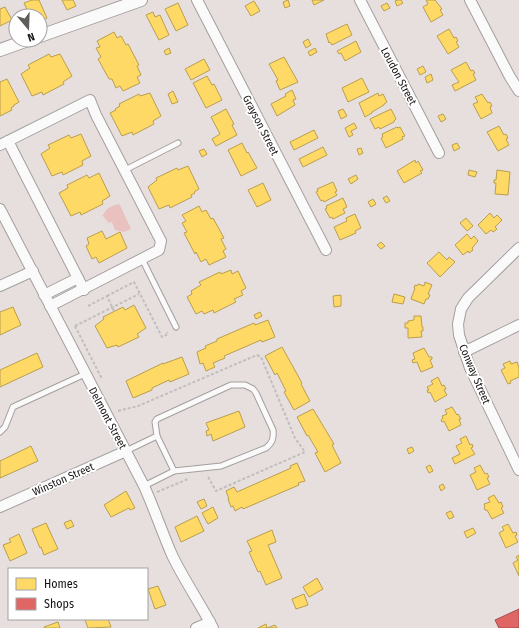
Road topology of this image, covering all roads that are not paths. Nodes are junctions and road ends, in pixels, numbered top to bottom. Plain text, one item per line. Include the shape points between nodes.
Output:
1 (141, 0) edge
2 (197, 0) edge
3 (360, 0) edge
4 (470, 0) edge
5 (48, 33) edge
6 (519, 91) edge
7 (4, 143) edge
8 (178, 143) dead end
9 (439, 153) dead end
10 (125, 170) junction
11 (0, 209) edge
12 (4, 226) edge
13 (519, 248) edge
14 (326, 250) dead end
15 (142, 259) junction
16 (33, 271) junction
17 (78, 278) junction
18 (0, 286) edge
19 (84, 290) junction
20 (44, 295) junction
21 (50, 306) junction
22 (519, 325) edge
23 (176, 327) dead end
24 (464, 352) junction
25 (85, 374) junction
26 (0, 432) edge
27 (156, 436) junction
28 (126, 451) junction
29 (519, 470) edge
30 (174, 471) junction
31 (144, 486) junction
32 (0, 508) edge
33 (212, 625) edge
34 (196, 628) edge

1 - 5 street
2 - 14 street, Grayson Street
3 - 9 street, Loudon Street
4 - 6 street
7 - 10 street via 90,100
7 - 17 street
8 - 10 lane
10 - 15 street via 161,241 159,250
11 - 12 street, Delmont Street
12 - 16 street, Delmont Street
13 - 24 street, Conway Street via 472,293 461,309 458,324
15 - 19 street
15 - 23 lane
16 - 18 street
16 - 20 street, Delmont Street
17 - 19 street
17 - 20 street
19 - 21 street
20 - 21 street, Delmont Street
21 - 25 street, Delmont Street
22 - 24 street
24 - 29 street, Conway Street
25 - 26 lane via 13,407 5,427
25 - 28 street, Delmont Street
27 - 28 lane
27 - 30 lane
27 - 30 lane via 157,419 231,385 245,385 256,394 273,430 272,443 266,448 221,466
28 - 31 street, Delmont Street
28 - 32 street, Winston Street
30 - 31 lane
31 - 33 street, Delmont Street via 173,556
33 - 34 street

